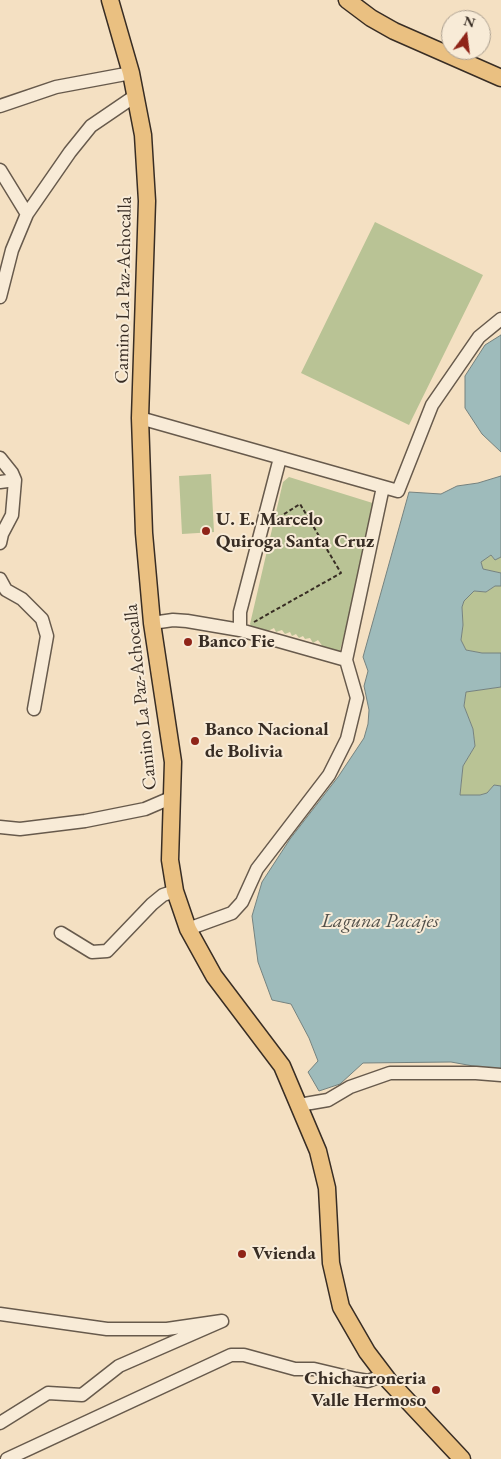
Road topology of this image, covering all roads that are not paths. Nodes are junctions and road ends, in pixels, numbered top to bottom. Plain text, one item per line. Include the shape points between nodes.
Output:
1 (110, 0) edge
2 (347, 0) edge
3 (131, 73) junction
4 (501, 78) edge
5 (135, 96) junction
6 (0, 106) edge
7 (0, 170) edge
8 (27, 214) junction
9 (0, 297) edge
10 (501, 319) edge
11 (140, 418) junction
12 (0, 458) edge
13 (280, 458) junction
14 (15, 480) junction
15 (0, 482) edge
16 (384, 487) junction
17 (0, 543) edge
18 (0, 579) edge
19 (152, 623) junction
20 (245, 627) junction
21 (346, 660) junction
22 (34, 708) dead end
23 (173, 797) junction
24 (0, 827) edge
25 (175, 891) junction
26 (188, 930) junction
27 (61, 933) dead end
28 (501, 1075) edge
29 (299, 1105) junction
30 (0, 1314) edge
31 (384, 1376) junction
32 (0, 1423) edge
33 (7, 1459) edge
34 (462, 1459) edge

1 - 3 main road, Camino La Paz-Achocalla
2 - 4 main road via 394,31
3 - 5 main road, Camino La Paz-Achocalla
3 - 6 street via 56,87
5 - 8 street via 91,126
5 - 11 main road, Camino La Paz-Achocalla via 143,135 147,201
7 - 8 street
8 - 9 street via 12,250
10 - 16 street via 479,336 432,405 398,491
11 - 13 street
11 - 19 main road, Camino La Paz-Achocalla via 144,533
12 - 14 street
13 - 16 street
13 - 20 street via 240,612
14 - 15 street
14 - 17 street via 12,515
16 - 21 street
18 - 22 street via 6,590 22,599 42,619 47,636
19 - 20 street via 173,620
19 - 23 main road, Camino La Paz-Achocalla via 173,762
20 - 21 street
21 - 26 street via 357,698 347,739 329,775 257,869 242,902 232,913
23 - 24 street via 144,810 85,821 20,829
23 - 25 main road, Camino La Paz-Achocalla via 170,860
25 - 26 main road, Camino La Paz-Achocalla
25 - 27 street via 152,904 107,951 92,952
26 - 29 main road, Camino La Paz-Achocalla via 214,976 282,1066
28 - 29 street via 390,1073 350,1087 328,1100
29 - 31 main road, Camino La Paz-Achocalla via 318,1151 327,1188 331,1263 341,1307
30 - 32 street via 107,1328 167,1330 222,1322 119,1366 82,1395 48,1393
31 - 33 street via 368,1381 231,1354
31 - 34 main road, Camino La Paz-Achocalla

